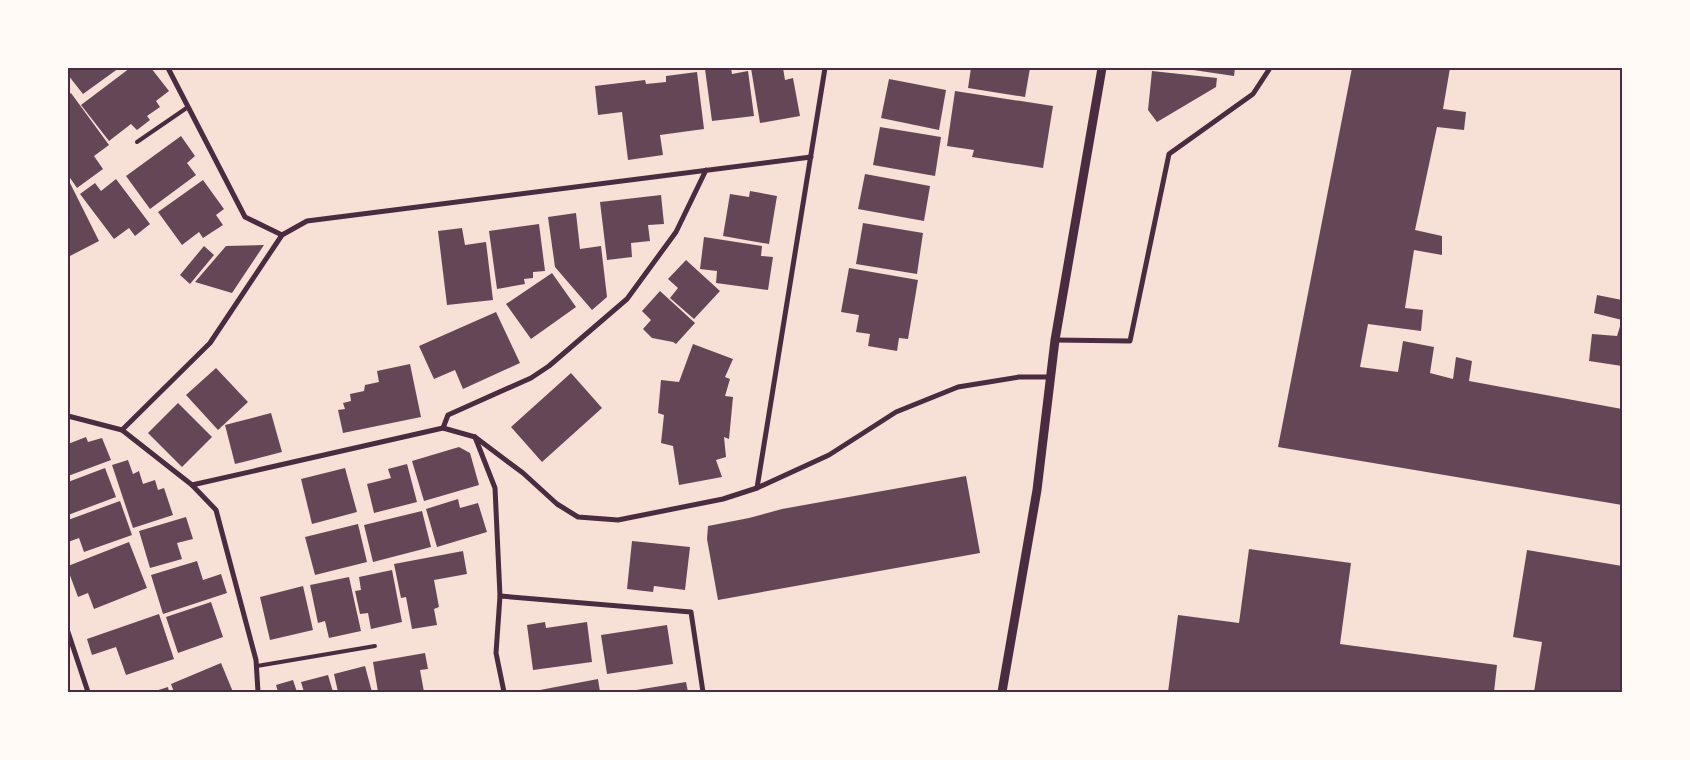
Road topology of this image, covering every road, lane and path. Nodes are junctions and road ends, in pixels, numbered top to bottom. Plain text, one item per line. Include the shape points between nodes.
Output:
1 (168, 68) edge
2 (825, 68) edge
3 (1102, 68) edge
4 (1270, 68) edge
5 (188, 107) junction
6 (137, 142) dead end
7 (811, 157) junction
8 (706, 170) junction
9 (282, 235) junction
10 (1056, 340) junction
11 (1050, 377) junction
12 (68, 416) edge
13 (443, 428) junction
14 (122, 430) junction
15 (475, 437) junction
16 (192, 485) junction
17 (757, 488) junction
18 (500, 596) junction
19 (68, 635) edge
20 (375, 646) dead end
21 (257, 666) junction
22 (88, 692) edge
23 (258, 692) edge
24 (504, 692) edge
25 (703, 692) edge
26 (1002, 692) edge

1 - 5 street
2 - 7 street
3 - 10 street
4 - 10 street via 1253,94 1169,154 1130,341
5 - 6 lane
5 - 9 street via 245,217
7 - 8 street
7 - 17 street
8 - 9 street via 307,222
8 - 13 street via 676,232 626,299 549,366 531,378 448,415
9 - 14 street via 210,343
10 - 11 street
11 - 17 street via 1019,377 958,387 896,412 829,455
11 - 26 street via 1037,490
12 - 14 street
13 - 15 street
13 - 16 street
14 - 16 street
15 - 17 street via 557,504 578,517 618,520 723,499
15 - 18 street via 496,488
16 - 21 street via 216,510
18 - 24 street via 496,654
18 - 25 street via 691,612
19 - 22 street
20 - 21 lane
21 - 23 street

